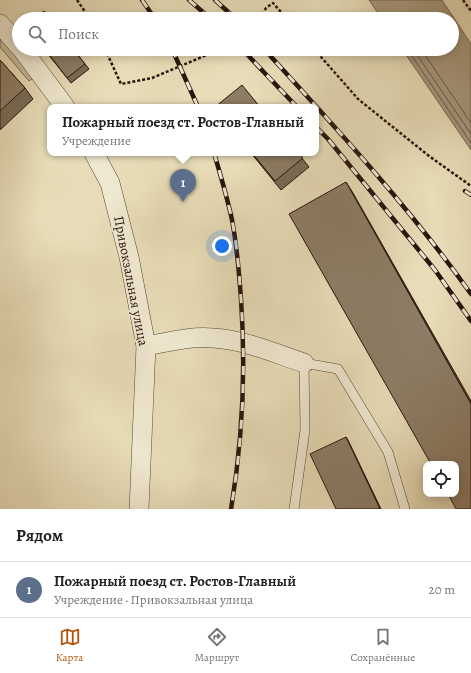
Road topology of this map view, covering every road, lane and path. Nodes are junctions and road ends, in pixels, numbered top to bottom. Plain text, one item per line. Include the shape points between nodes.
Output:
1 (77, 0) edge
2 (463, 0) edge
3 (471, 11) edge
4 (85, 12) edge
5 (264, 12) edge
6 (281, 12) edge
7 (0, 24) edge
8 (12, 38) edge
9 (27, 56) edge
10 (108, 56) edge
11 (204, 56) edge
12 (320, 56) edge
13 (63, 104) edge
14 (96, 156) edge
15 (471, 186) edge
16 (146, 346) junction
17 (304, 363) junction
18 (139, 509) edge
19 (294, 509) edge
20 (405, 509) edge

1 - 4 path
2 - 3 path
5 - 6 path via 273,3
7 - 8 street
9 - 13 street
10 - 11 path via 121,84 152,78
12 - 15 path via 358,99 428,156
14 - 16 street, Привокзальная улица via 110,183 129,257
16 - 17 street via 188,338 212,337 244,342
16 - 18 street, Привокзальная улица
17 - 19 lane via 305,430
17 - 20 lane via 338,370 388,452

